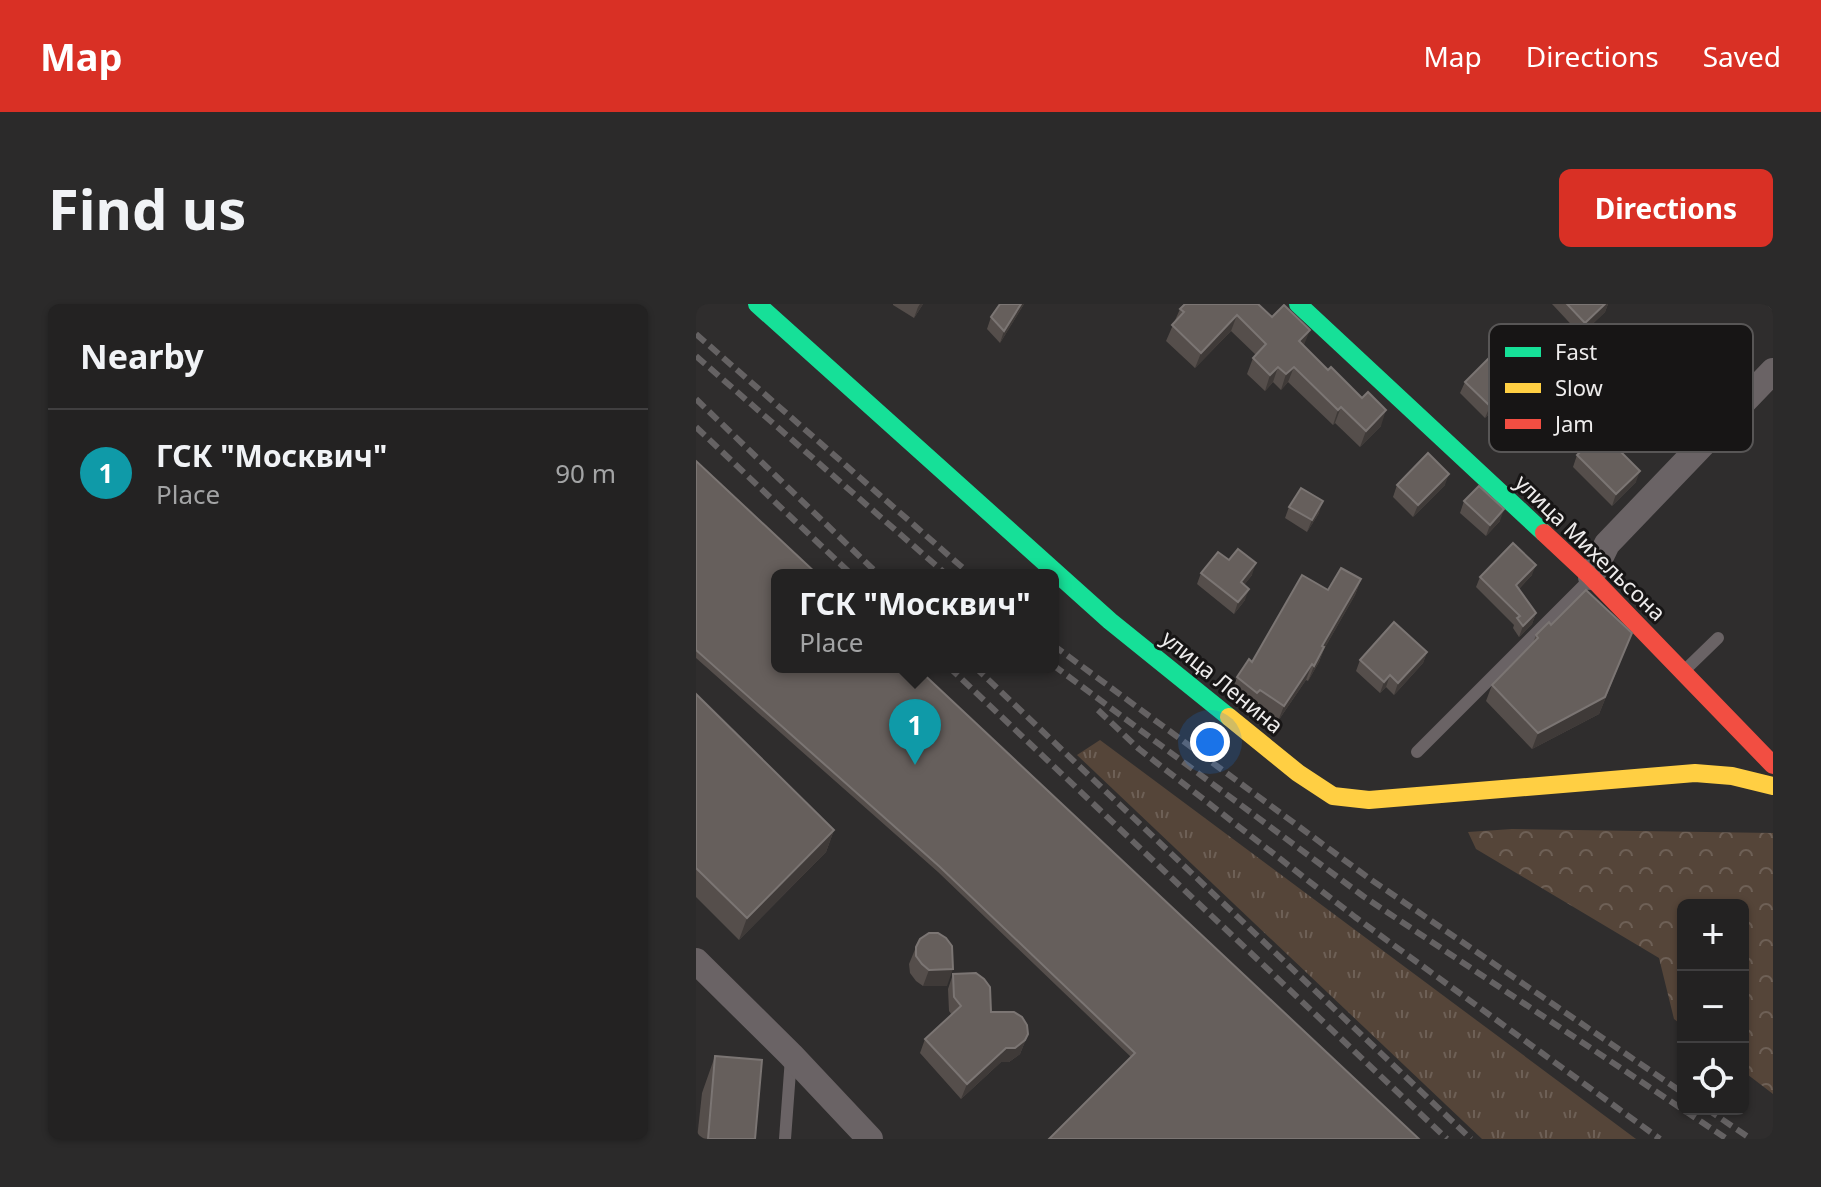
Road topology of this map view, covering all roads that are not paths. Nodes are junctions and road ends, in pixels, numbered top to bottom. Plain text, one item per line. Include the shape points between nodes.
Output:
1 (757, 304) edge
2 (1298, 304) edge
3 (1773, 371) edge
4 (1753, 392) edge
5 (1695, 452) edge
6 (1052, 569) edge
7 (1059, 575) edge
8 (1591, 577) junction
9 (1718, 638) dead end
10 (1684, 672) junction
11 (1729, 719) junction
12 (1417, 752) dead end
13 (1773, 765) edge
14 (1695, 773) junction
15 (1773, 786) edge
16 (696, 961) edge
17 (791, 1055) junction
18 (785, 1139) edge
19 (870, 1139) edge

1 - 6 street, улица Ленина
2 - 8 street, улица Михельсона
3 - 4 street
5 - 8 street via 1607,544
7 - 14 street, улица Ленина via 1298,773 1333,796 1369,800
8 - 10 street, улица Михельсона
8 - 12 lane
9 - 10 lane
10 - 11 street, улица Михельсона
11 - 13 street, улица Михельсона
11 - 14 street via 1729,747 1717,764
14 - 15 street, улица Ленина
16 - 17 street
17 - 18 lane
17 - 19 street

